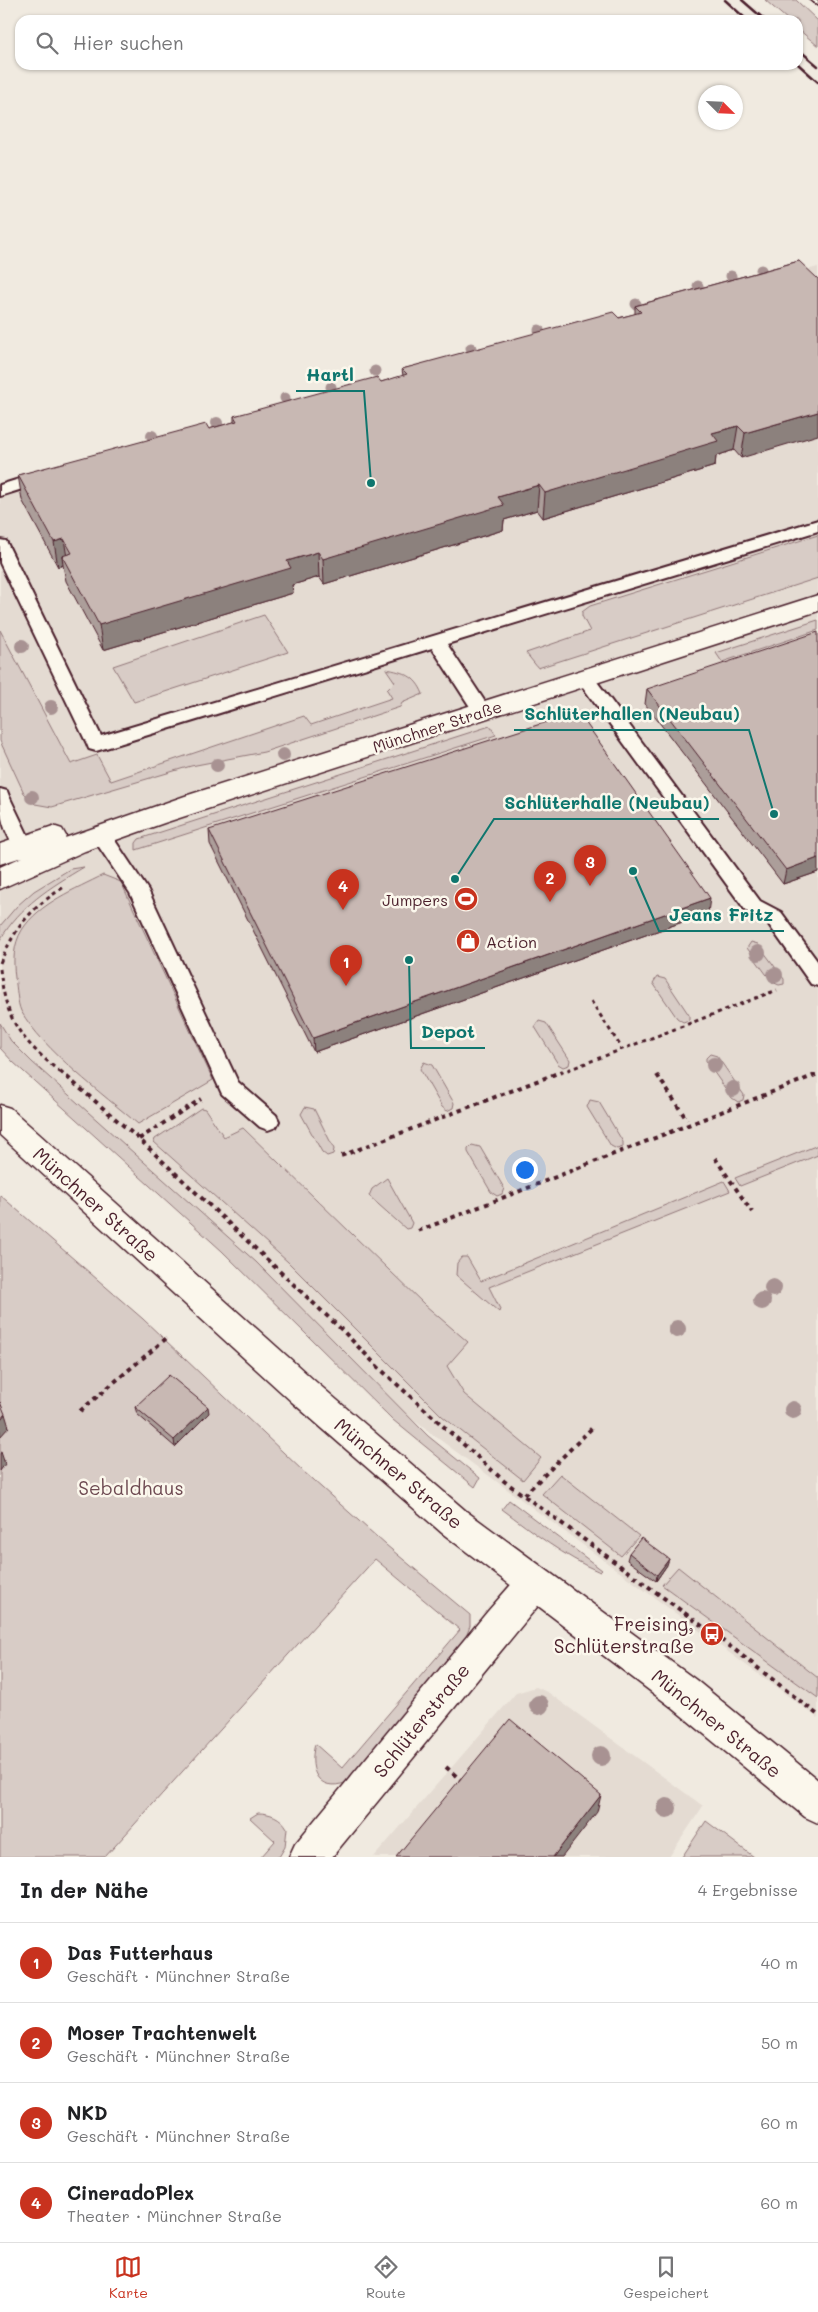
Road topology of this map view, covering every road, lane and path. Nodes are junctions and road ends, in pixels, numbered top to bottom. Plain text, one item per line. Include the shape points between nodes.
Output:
1 (59, 472) edge
2 (0, 491) edge
3 (818, 525) edge
4 (0, 545) edge
5 (818, 603) edge
6 (436, 641) junction
7 (586, 679) junction
8 (482, 711) junction
9 (227, 792) junction
10 (0, 796) edge
11 (101, 835) junction
12 (21, 853) edge
13 (0, 879) edge
14 (65, 886) dead end
15 (0, 898) edge
16 (0, 963) edge
17 (0, 969) edge
18 (818, 978) edge
19 (776, 990) dead end
20 (591, 1001) dead end
21 (621, 1047) dead end
22 (818, 1074) edge
23 (656, 1075) dead end
24 (205, 1098) dead end
25 (0, 1117) edge
26 (268, 1120) dead end
27 (687, 1120) dead end
28 (138, 1139) junction
29 (341, 1156) dead end
30 (715, 1158) dead end
31 (752, 1212) dead end
32 (418, 1230) dead end
33 (169, 1336) dead end
34 (80, 1412) dead end
35 (593, 1428) dead end
36 (524, 1495) junction
37 (534, 1584) junction
38 (818, 1716) edge
39 (446, 1767) dead end
40 (460, 1779) junction
41 (468, 1786) edge
42 (454, 1787) edge
43 (818, 1804) edge
44 (308, 1857) edge

1 - 2 lane
3 - 6 lane
4 - 6 lane via 96,744
5 - 7 street, Münchner Straße
6 - 8 lane
7 - 8 street, Münchner Straße
7 - 18 lane via 754,906 774,917
8 - 9 street, Münchner Straße
9 - 11 street, Münchner Straße
9 - 12 street, Münchner Straße via 189,790
10 - 12 lane
11 - 12 street, Münchner Straße
11 - 26 lane via 138,890 230,1088
12 - 13 street, Münchner Straße
12 - 15 street, Münchner Straße
14 - 16 path via 41,901 15,928
17 - 28 path via 7,1005 21,1035
19 - 29 path
20 - 21 path
22 - 32 path
23 - 27 path
24 - 28 path
25 - 37 street, Münchner Straße via 385,1463
28 - 36 path via 378,1367 504,1481
30 - 31 path
33 - 34 path
35 - 36 path
36 - 38 path via 735,1650
37 - 43 street, Münchner Straße via 683,1693
37 - 44 street, Schlüterstraße
39 - 40 path
40 - 41 path
40 - 42 path

